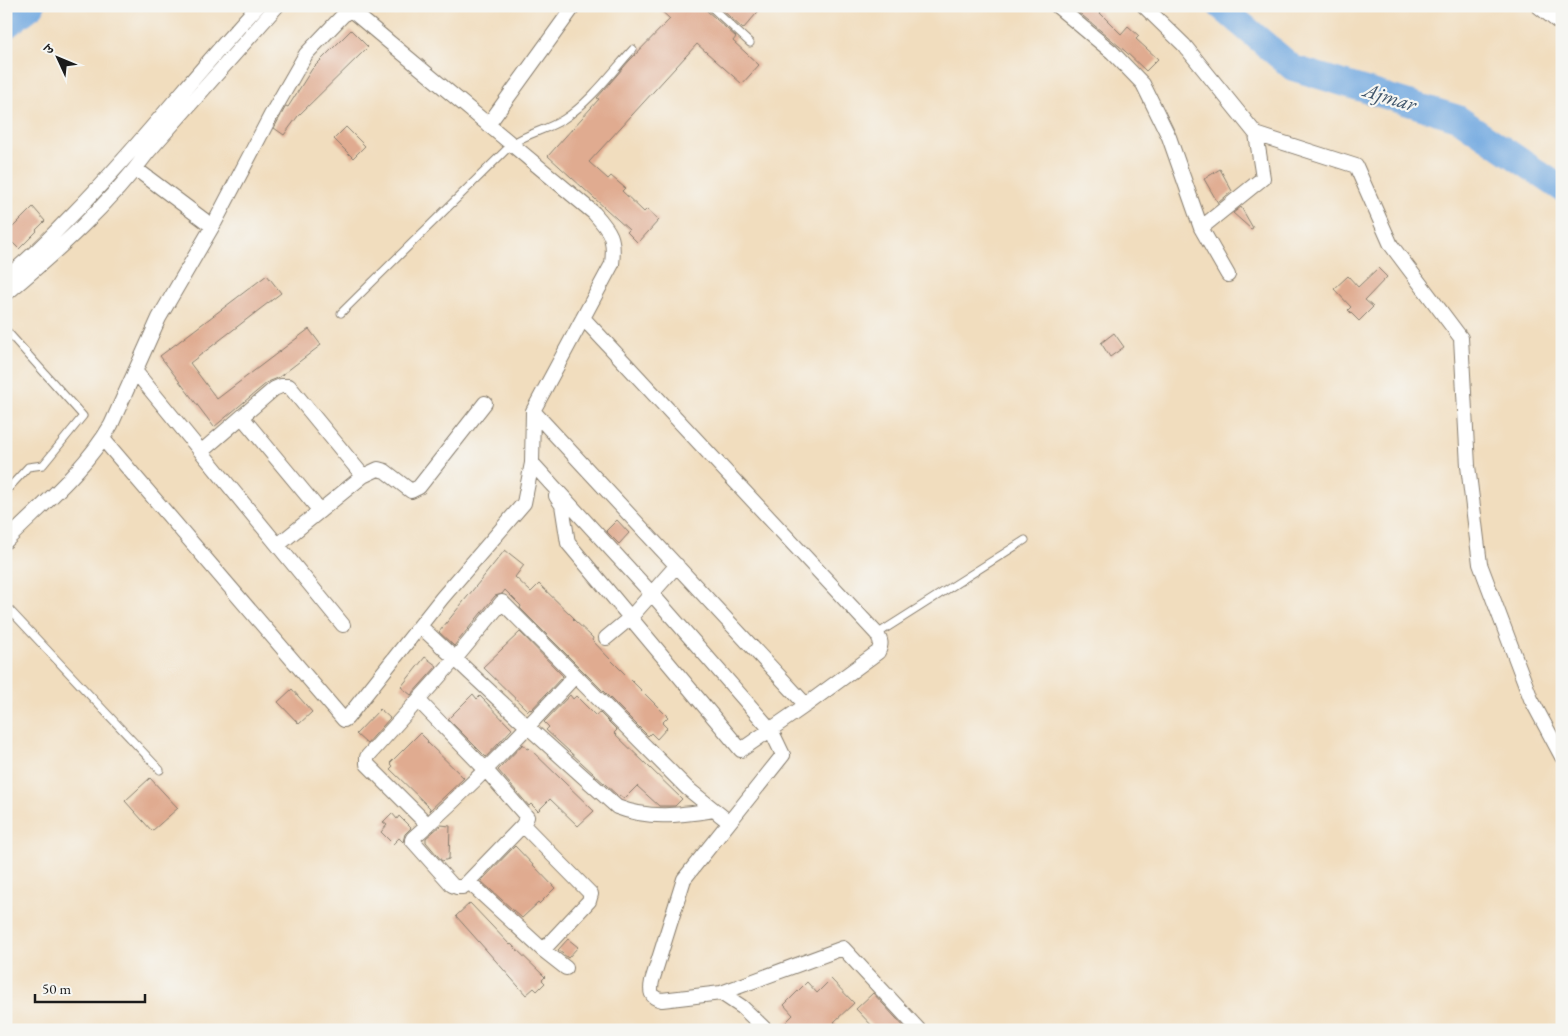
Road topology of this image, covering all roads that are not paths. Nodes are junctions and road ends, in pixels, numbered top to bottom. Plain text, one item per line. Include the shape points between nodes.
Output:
1 (258, 6) edge
2 (277, 6) edge
3 (574, 6) edge
4 (710, 6) edge
5 (1057, 6) edge
6 (1144, 6) edge
7 (1538, 6) edge
8 (348, 7) edge
9 (1562, 25) edge
10 (750, 43) dead end
11 (633, 49) dead end
12 (488, 125) junction
13 (1256, 134) junction
14 (512, 144) junction
15 (136, 169) junction
16 (106, 190) junction
17 (212, 226) junction
18 (1201, 228) junction
19 (1228, 275) dead end
20 (6, 277) edge
21 (6, 294) edge
22 (341, 314) dead end
23 (583, 318) junction
24 (6, 330) edge
25 (135, 370) junction
26 (485, 403) dead end
27 (533, 410) junction
28 (242, 417) junction
29 (103, 439) junction
30 (202, 451) junction
31 (532, 463) junction
32 (363, 476) junction
33 (6, 492) edge
34 (320, 511) junction
35 (1025, 540) dead end
36 (6, 541) edge
37 (278, 545) junction
38 (677, 565) junction
39 (652, 594) junction
40 (6, 606) edge
41 (630, 618) junction
42 (343, 624) dead end
43 (420, 626) junction
44 (877, 634) junction
45 (606, 638) dead end
46 (455, 659) junction
47 (575, 676) junction
48 (418, 700) junction
49 (806, 705) junction
50 (528, 727) junction
51 (771, 730) junction
52 (1562, 757) edge
53 (486, 769) junction
54 (160, 770) dead end
55 (714, 810) junction
56 (729, 822) junction
57 (428, 824) junction
58 (523, 825) junction
59 (469, 882) junction
60 (543, 950) junction
61 (566, 968) dead end
62 (721, 993) junction
63 (766, 1030) edge
64 (919, 1030) edge

1 - 16 street via 211,57
2 - 15 street
3 - 12 street
4 - 10 lane
5 - 18 street via 1112,52 1143,84 1169,137
6 - 13 street via 1184,45
7 - 9 street
8 - 12 street
8 - 17 street via 306,54
11 - 14 lane via 576,110
12 - 14 street
13 - 18 street via 1263,178
13 - 52 street via 1356,166 1391,245 1461,338 1468,466 1480,564 1532,700
14 - 22 lane
14 - 23 street via 594,213 608,229 614,247 612,264
15 - 16 street
15 - 17 street
16 - 20 street
16 - 21 street via 80,228
17 - 25 street via 159,318
18 - 19 street
23 - 27 street
23 - 44 street
24 - 33 lane via 83,416 43,465 28,467
25 - 29 street
25 - 30 street
26 - 32 street via 419,487 411,491 378,469
27 - 31 street
27 - 38 street
28 - 30 street
28 - 32 street via 274,389 289,386
28 - 34 street
29 - 36 street
29 - 43 street via 344,720
30 - 37 street
31 - 39 street
31 - 41 street via 562,505 568,543
31 - 43 street via 524,503
32 - 34 street
34 - 37 street
35 - 44 lane
37 - 42 street
38 - 39 street
38 - 49 street
39 - 41 street
39 - 51 street
40 - 54 lane
41 - 45 street
41 - 51 street via 741,750
43 - 46 street
44 - 49 street via 881,641 878,652
46 - 47 street via 502,602
46 - 48 street
46 - 50 street
47 - 50 street
47 - 55 street via 687,788
48 - 53 street
48 - 57 street via 367,757 367,764
49 - 51 street
50 - 53 street
50 - 55 street via 617,807 657,816
51 - 56 street via 783,755
53 - 57 street
53 - 58 street via 528,817
55 - 56 street
56 - 62 street via 684,879 650,991 656,999 662,1000
57 - 59 street via 412,840 452,885 463,887
58 - 59 street
58 - 60 street via 591,894 589,901
59 - 60 street
60 - 61 street
62 - 63 street
62 - 64 street via 843,948

